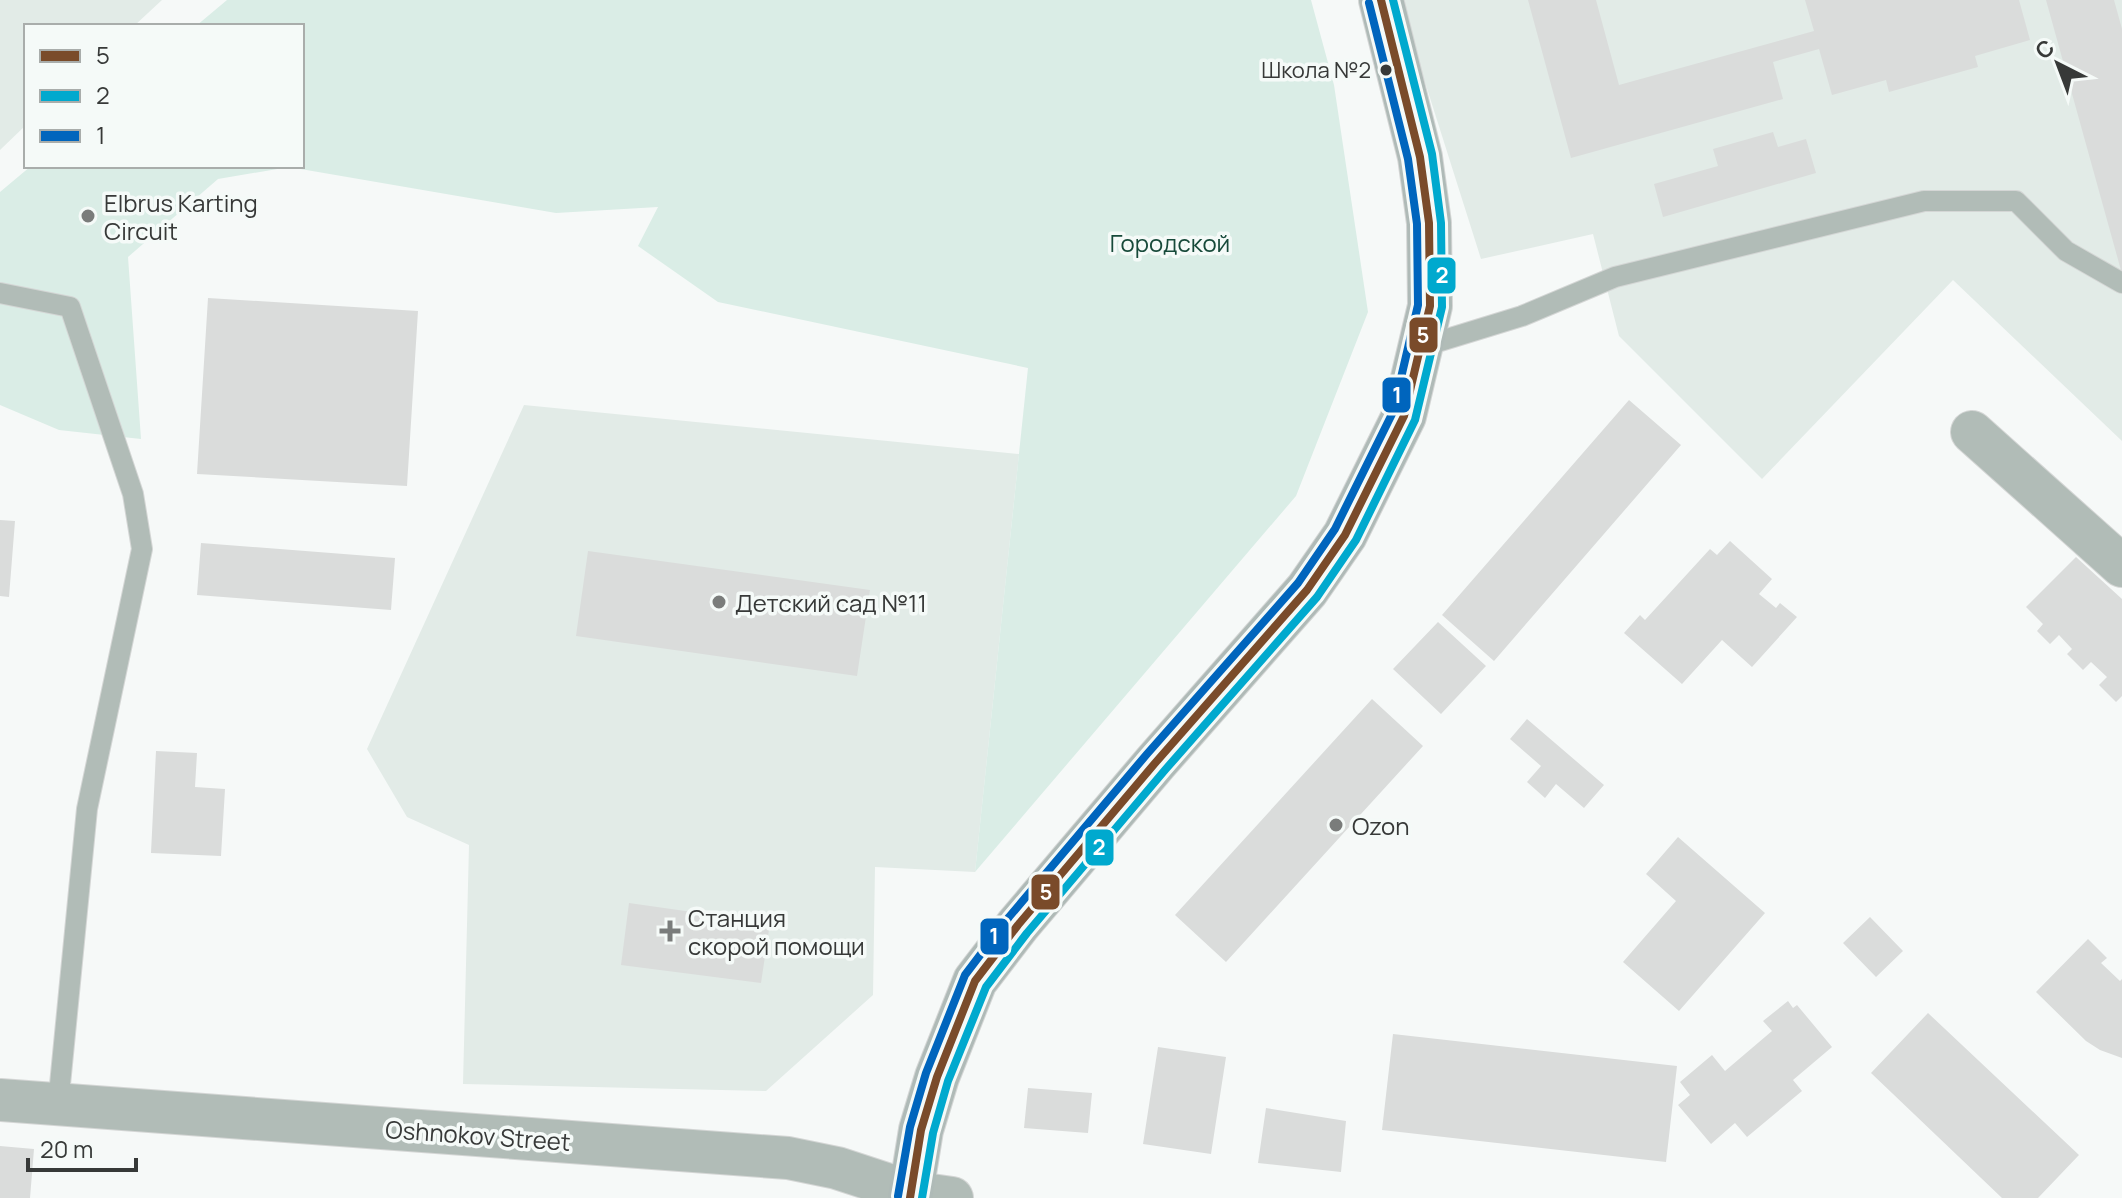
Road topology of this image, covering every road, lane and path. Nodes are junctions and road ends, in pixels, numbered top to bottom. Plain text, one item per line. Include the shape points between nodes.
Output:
1 (1381, 0) edge
2 (2122, 283) edge
3 (0, 293) edge
4 (1421, 347) junction
5 (1972, 432) dead end
6 (2122, 566) edge
7 (0, 1100) edge
8 (58, 1105) junction
9 (924, 1196) edge

1 - 4 main road via 1420,157 1429,223 1430,306
2 - 4 lane via 2066,251 2016,201 1924,201 1615,277 1522,316
3 - 8 lane via 70,307 133,494 142,549 87,809
4 - 9 main road via 1404,416 1345,535 1307,590 975,981 921,1130
5 - 6 street
7 - 8 street, Oshnokov Street
8 - 9 street, Oshnokov Street via 788,1158

